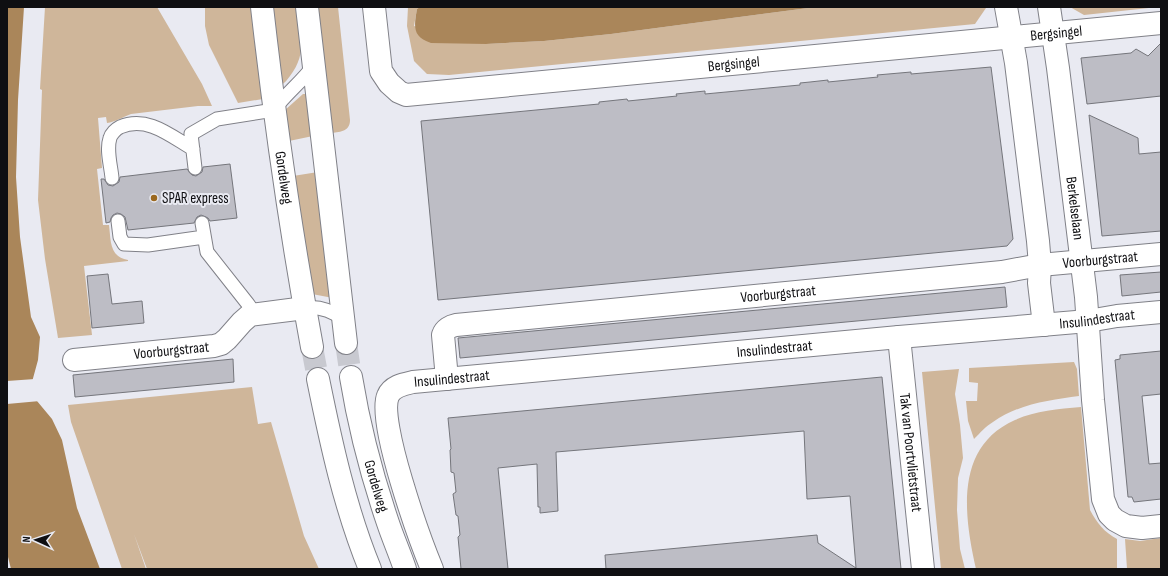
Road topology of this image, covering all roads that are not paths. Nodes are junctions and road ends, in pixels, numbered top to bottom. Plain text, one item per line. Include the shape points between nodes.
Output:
1 (262, 7) edge
2 (307, 7) edge
3 (374, 7) edge
4 (1006, 7) edge
5 (1049, 7) edge
6 (1161, 23) edge
7 (1053, 34) junction
8 (1012, 37) junction
9 (314, 65) junction
10 (274, 110) junction
11 (193, 149) junction
12 (195, 168) dead end
13 (112, 178) dead end
14 (118, 221) dead end
15 (202, 223) dead end
16 (204, 237) junction
17 (1161, 254) edge
18 (1082, 260) junction
19 (1040, 265) junction
20 (305, 308) junction
21 (1161, 312) edge
22 (255, 314) junction
23 (343, 319) junction
24 (1088, 321) junction
25 (1044, 325) junction
26 (899, 337) junction
27 (346, 343) tunnel mouth
28 (312, 347) tunnel mouth
29 (74, 360) dead end
30 (351, 377) tunnel mouth
31 (318, 379) tunnel mouth
32 (447, 379) junction
33 (390, 391) joint
34 (1161, 526) edge
35 (370, 569) edge
36 (405, 569) edge
37 (432, 569) edge
38 (923, 569) edge

1 - 10 street, Gordelweg
2 - 9 street
3 - 8 street, Bergsingel via 381,71 389,83 406,95
4 - 8 street
5 - 7 street, Berkelselaan
6 - 7 street, Bergsingel
7 - 8 street, Bergsingel
7 - 18 street, Berkelselaan
8 - 19 street
9 - 10 lane
9 - 23 street
10 - 11 lane via 217,119 192,134
10 - 20 street, Gordelweg
11 - 12 lane
11 - 13 lane via 155,127 127,125 110,137
14 - 16 lane via 120,237 124,244 148,245
15 - 16 lane
16 - 22 lane via 206,252
17 - 18 street, Voorburgstraat
18 - 19 street, Voorburgstraat
18 - 24 street, Berkelselaan
19 - 25 street via 1039,283
19 - 32 street, Voorburgstraat via 1002,272 453,325 443,335
20 - 22 street
20 - 23 lane via 314,307 334,312
20 - 28 street, Gordelweg
21 - 24 street, Insulindestraat
22 - 29 street, Voorburgstraat via 245,320 221,344 214,346
23 - 27 street
24 - 25 street, Insulindestraat
24 - 34 street, Berkelselaan via 1103,499 1109,514 1121,523 1131,527
25 - 26 street, Insulindestraat
26 - 32 street, Insulindestraat
26 - 38 street, Tak van Poortvlietstraat
30 - 36 street, Gordelweg via 375,480
31 - 35 street via 342,483
32 - 33 street, Insulindestraat via 406,383
33 - 37 street, Gordelweg via 386,410 392,443 410,510

